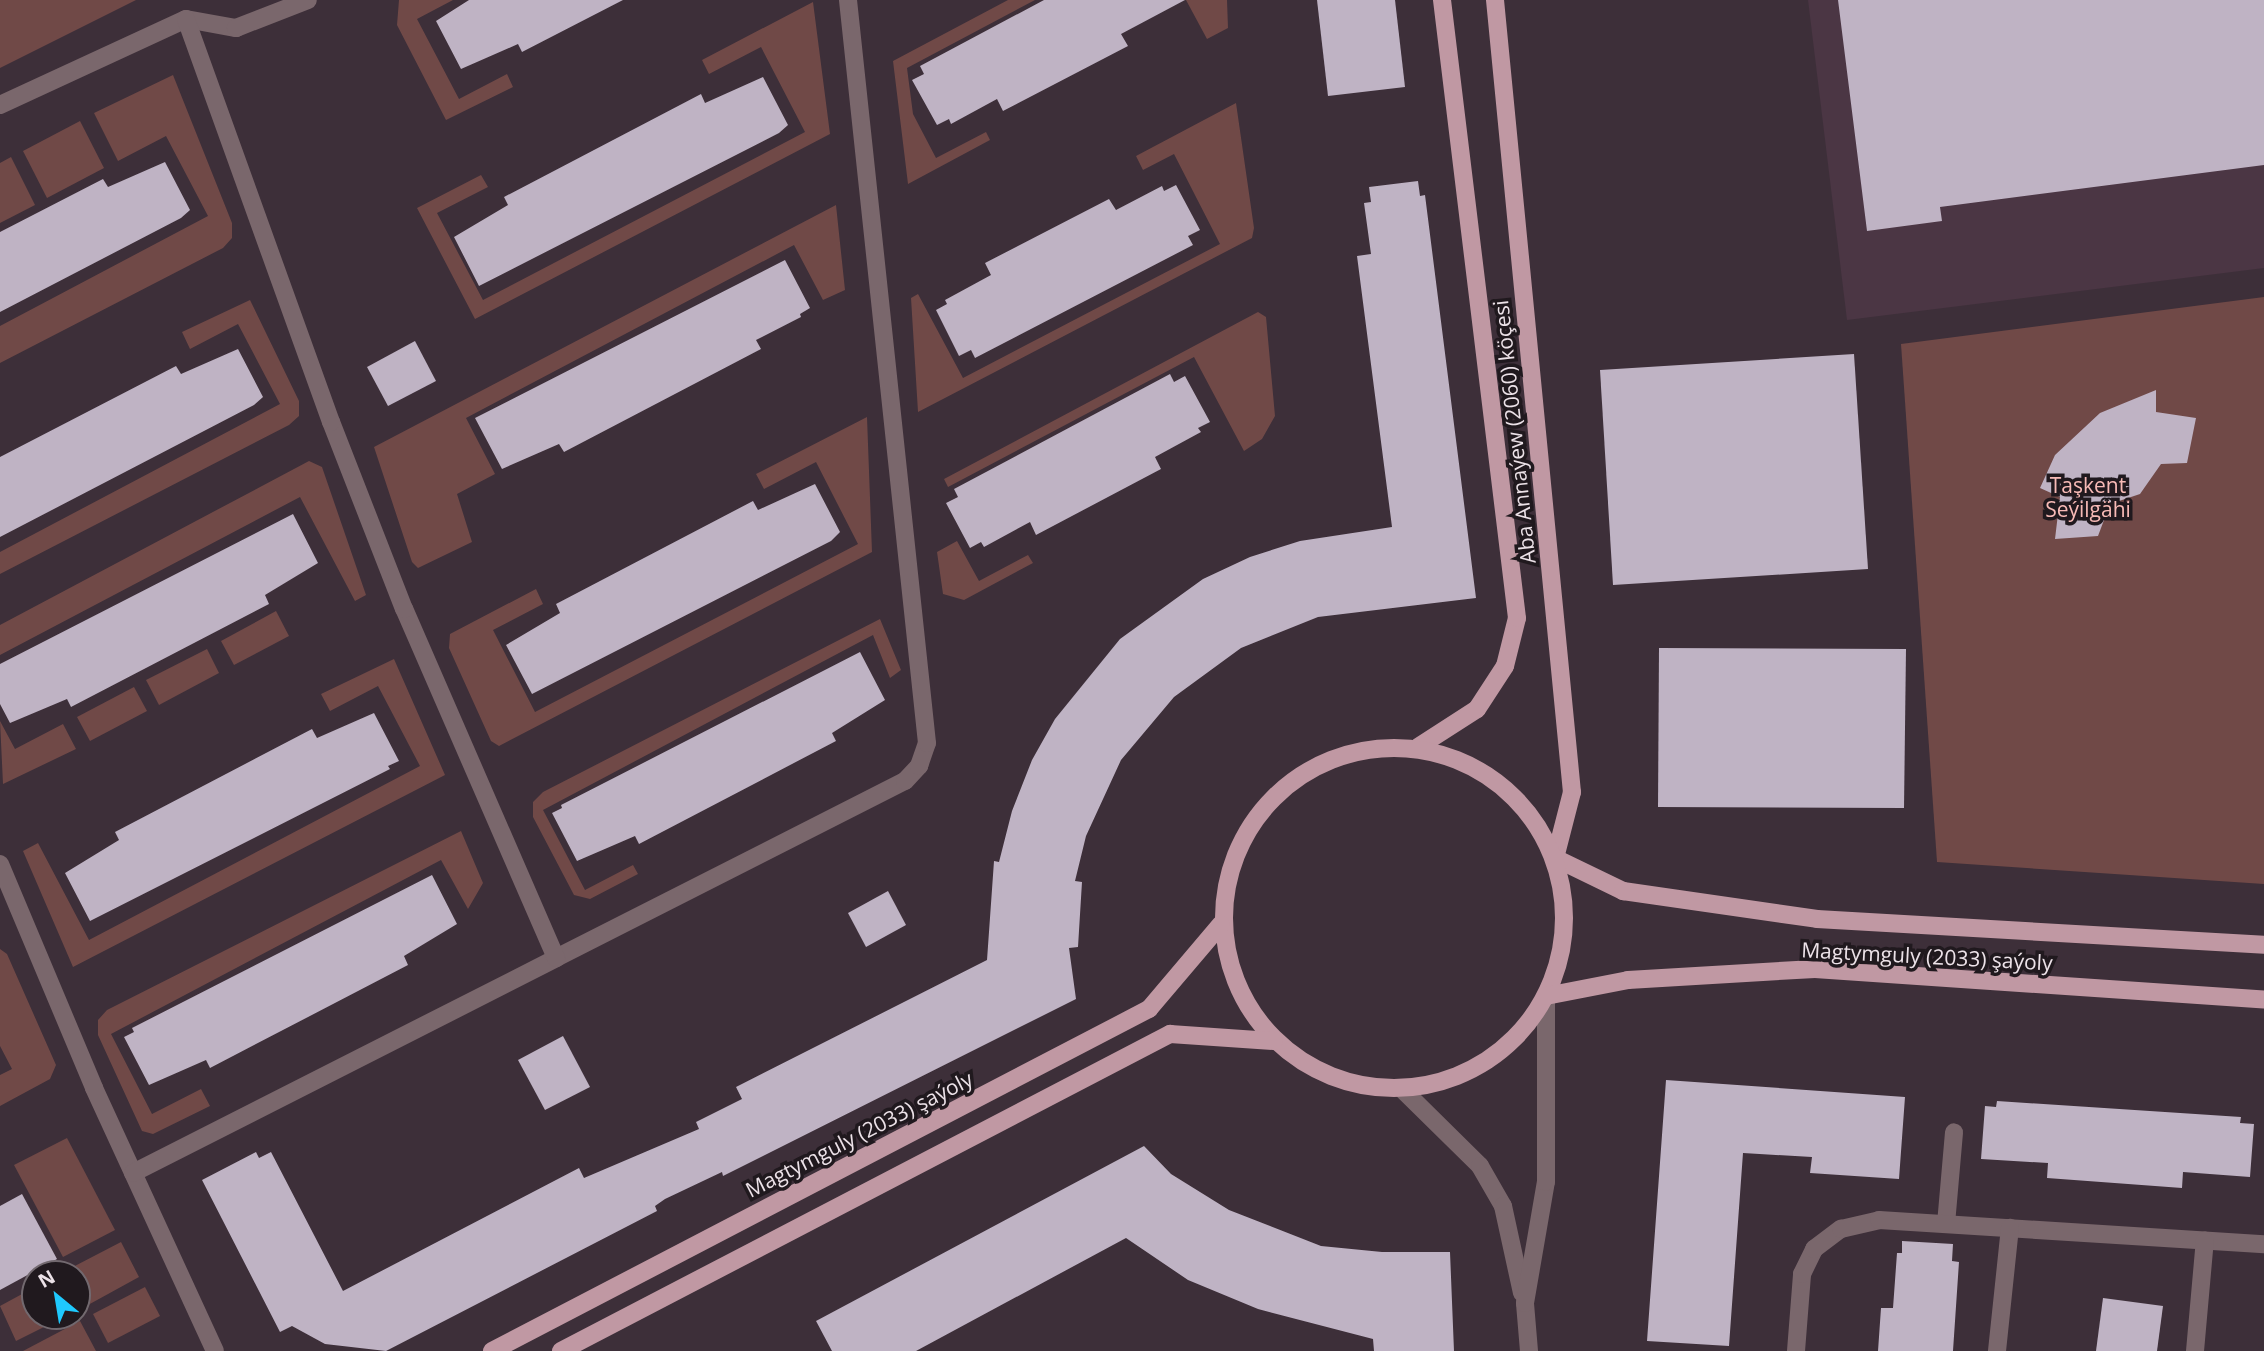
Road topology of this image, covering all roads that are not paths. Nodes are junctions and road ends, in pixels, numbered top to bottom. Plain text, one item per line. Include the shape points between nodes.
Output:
1 (309, 0) edge
2 (848, 0) edge
3 (1442, 0) edge
4 (1495, 0) edge
5 (186, 19) junction
6 (0, 105) edge
7 (1418, 747) junction
8 (1555, 858) junction
9 (0, 864) edge
10 (1221, 924) junction
11 (2264, 946) edge
12 (556, 958) junction
13 (1546, 996) junction
14 (2264, 1000) edge
15 (1274, 1041) junction
16 (1401, 1088) junction
17 (1954, 1132) dead end
18 (133, 1173) junction
19 (1946, 1224) junction
20 (2010, 1228) junction
21 (2205, 1240) junction
22 (2264, 1244) edge
23 (1525, 1303) junction
24 (215, 1351) edge
25 (492, 1351) edge
26 (561, 1351) edge
27 (1529, 1351) edge
28 (1796, 1351) edge
29 (1997, 1351) edge
30 (2195, 1351) edge

1 - 5 street via 236,28
2 - 12 street via 928,743 919,766 905,782
3 - 7 main road, Aba Annaýew (2060) köçesi via 1517,618 1504,666 1477,709
4 - 8 main road, Aba Annaýew (2060) köçesi via 1572,792
5 - 6 street
5 - 12 street via 355,484
7 - 8 main road via 1464,761 1505,786 1537,823
7 - 10 main road via 1366,749 1316,765 1274,796 1243,837 1225,886
8 - 11 main road, Magtymguly (2033) şaýoly via 1623,891 1817,919
8 - 13 main road via 1564,897 1561,956
9 - 18 street
10 - 15 main road via 1233,976 1250,1011
10 - 25 main road, Magtymguly (2033) şaýoly via 1149,1009
12 - 18 street
13 - 14 main road, Magtymguly (2033) şaýoly via 1628,980 1815,969
13 - 16 main road via 1522,1031 1489,1060 1447,1080
13 - 23 street via 1546,1182
15 - 16 main road via 1312,1068 1355,1084
15 - 26 main road via 1170,1034
16 - 23 street via 1480,1166 1503,1206
17 - 19 street
18 - 24 street
19 - 20 street
19 - 28 street via 1879,1220 1841,1229 1814,1249 1802,1274
20 - 21 street
20 - 29 street
21 - 22 street
21 - 30 street
23 - 27 street

